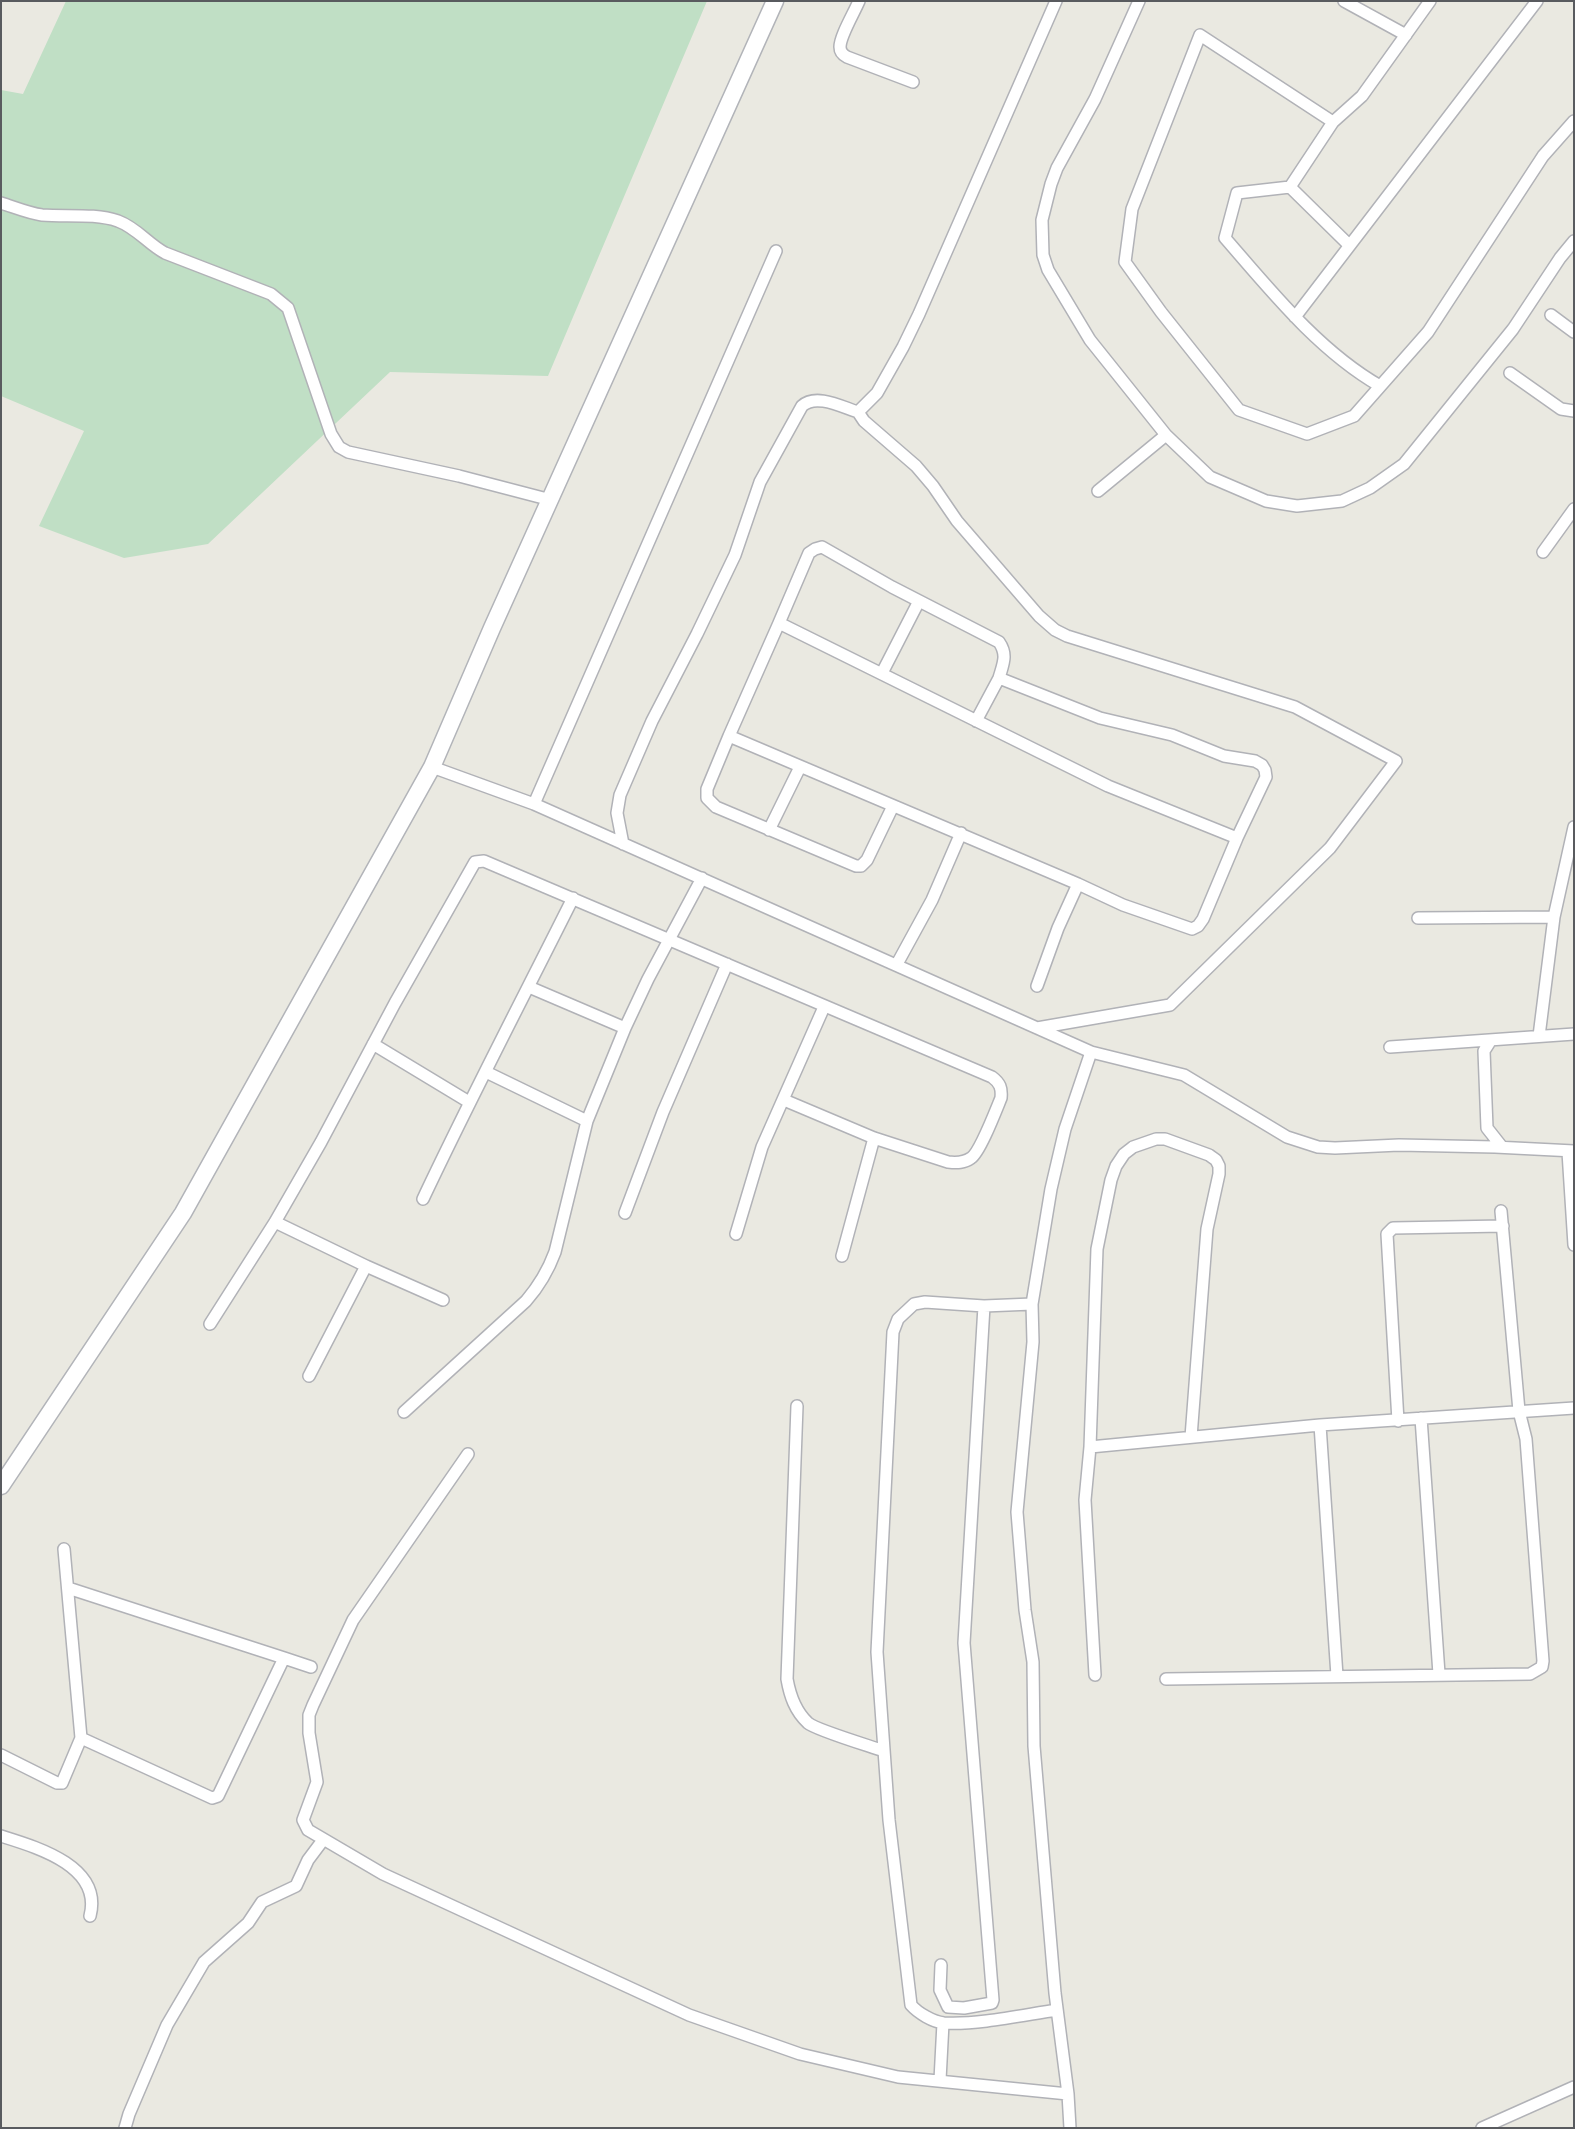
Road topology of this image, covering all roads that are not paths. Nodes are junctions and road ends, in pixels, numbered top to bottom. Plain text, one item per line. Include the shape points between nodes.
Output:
1 (775, 1) edge
2 (859, 1) edge
3 (1056, 1) edge
4 (1139, 1) edge
5 (1344, 1) edge
6 (1430, 1) edge
7 (1537, 1) edge
8 (1406, 35) junction
9 (912, 82) dead end
10 (1574, 121) edge
11 (1333, 122) junction
12 (1290, 187) junction
13 (1, 203) edge
14 (1574, 241) edge
15 (1349, 246) junction
16 (776, 251) dead end
17 (1551, 315) dead end
18 (1295, 316) junction
19 (1574, 332) edge
20 (1510, 373) dead end
21 (1380, 386) junction
22 (1574, 411) edge
23 (858, 412) junction
24 (1166, 434) junction
25 (1098, 491) dead end
26 (551, 500) junction
27 (1574, 510) edge
28 (1543, 552) dead end
29 (919, 601) junction
30 (779, 622) junction
31 (882, 673) junction
32 (999, 678) junction
33 (976, 722) junction
34 (729, 736) junction
35 (432, 767) junction
36 (800, 767) junction
37 (534, 804) junction
38 (893, 806) junction
39 (1574, 827) edge
40 (769, 830) junction
41 (961, 834) junction
42 (1237, 838) junction
43 (623, 844) junction
44 (702, 878) junction
45 (1078, 884) junction
46 (573, 898) junction
47 (1554, 917) junction
48 (1418, 918) dead end
49 (668, 939) junction
50 (726, 964) junction
51 (897, 964) junction
52 (1037, 986) dead end
53 (529, 987) junction
54 (824, 1007) junction
55 (625, 1028) junction
56 (1037, 1028) junction
57 (1574, 1034) edge
58 (1539, 1036) junction
59 (1491, 1040) junction
60 (373, 1044) junction
61 (1390, 1047) dead end
62 (1090, 1052) junction
63 (486, 1072) junction
64 (784, 1100) junction
65 (469, 1102) junction
66 (587, 1121) junction
67 (874, 1138) junction
68 (1502, 1147) junction
69 (1571, 1152) edge
70 (424, 1199) dead end
71 (1501, 1211) dead end
72 (625, 1213) dead end
73 (275, 1222) junction
74 (1502, 1226) junction
75 (736, 1234) dead end
76 (1574, 1245) edge
77 (842, 1256) dead end
78 (366, 1266) junction
79 (443, 1300) dead end
80 (1032, 1304) junction
81 (984, 1306) junction
82 (210, 1324) dead end
83 (310, 1376) dead end
84 (797, 1406) dead end
85 (1574, 1408) edge
86 (1519, 1411) junction
87 (404, 1412) dead end
88 (1421, 1418) junction
89 (1398, 1421) junction
90 (1320, 1425) junction
91 (1191, 1437) junction
92 (1090, 1447) junction
93 (468, 1454) dead end
94 (1, 1486) edge
95 (64, 1549) dead end
96 (68, 1588) junction
97 (284, 1658) junction
98 (311, 1667) dead end
99 (1439, 1674) junction
100 (1095, 1675) dead end
101 (1336, 1676) junction
102 (1166, 1679) dead end
103 (81, 1738) junction
104 (884, 1751) junction
105 (1, 1755) edge
106 (1, 1836) edge
107 (323, 1840) junction
108 (90, 1916) dead end
109 (941, 1965) dead end
110 (1057, 2010) junction
111 (943, 2023) junction
112 (940, 2080) junction
113 (1574, 2088) edge
114 (1068, 2094) junction
115 (125, 2128) edge
116 (1070, 2128) edge
117 (1482, 2128) edge

1 - 26 main road
2 - 9 street via 842,40 842,53
3 - 23 street via 915,322 877,393
4 - 24 street via 1095,99 1057,168 1045,201 1041,237 1048,270 1090,340
5 - 8 street
6 - 8 street
7 - 15 street
8 - 11 street via 1362,96
10 - 21 street via 1543,156 1428,332
11 - 12 street
11 - 21 street via 1200,35 1132,209 1125,262 1239,410 1307,434 1354,416
12 - 15 street
12 - 18 street via 1237,194 1225,238
13 - 26 street via 38,214 117,221 140,233 165,253 280,300 288,308 331,434 339,447 348,452
14 - 24 street via 1513,330 1404,464 1370,488 1342,501 1297,506 1258,498 1210,478
15 - 18 street
16 - 37 street
17 - 19 street
18 - 21 street via 1356,372
20 - 22 street via 1561,409
23 - 43 street via 816,400 806,402 760,482 735,555 652,720 620,796 617,813
23 - 56 street via 916,466 957,521 1039,616 1055,630 1295,707 1396,761 1330,848 1170,1005
24 - 25 street
26 - 35 main road
27 - 28 street
29 - 30 street via 822,547 809,553
29 - 31 street
29 - 32 street via 999,642 1006,658
30 - 31 street
30 - 34 street
31 - 33 street
32 - 33 street
32 - 42 street via 1100,718 1172,735 1217,754 1262,765 1266,777
33 - 42 street via 1108,786
34 - 36 street
34 - 40 street via 707,789 707,798 716,807
35 - 37 street
35 - 94 main road via 183,1212
36 - 38 street
36 - 40 street
37 - 43 street
38 - 40 street via 861,866 849,864
38 - 41 street
39 - 47 street
41 - 45 street
41 - 51 street via 932,900
42 - 45 street via 1203,919 1192,929
43 - 44 street
44 - 49 street
44 - 51 street
45 - 52 street
46 - 49 street
46 - 53 street
46 - 60 street via 484,861 475,862
47 - 48 street
47 - 58 street
49 - 50 street
49 - 55 street
50 - 54 street
50 - 72 street via 663,1112
51 - 56 street
53 - 55 street
53 - 63 street
54 - 64 street
54 - 67 street via 992,1077 1000,1085 1001,1098 976,1153 964,1162 948,1162
55 - 66 street
56 - 62 street
57 - 58 street
58 - 59 street
59 - 61 street
59 - 68 street via 1484,1051 1487,1128
60 - 65 street
60 - 73 street
62 - 68 street via 1184,1075 1292,1139 1318,1147
62 - 80 street via 1065,1128 1051,1189
63 - 65 street
63 - 66 street
64 - 67 street
64 - 75 street via 757,1160
65 - 70 street
66 - 87 street via 555,1252 538,1286 526,1302
67 - 77 street
68 - 69 street
69 - 76 street
71 - 74 street
73 - 78 street
73 - 82 street
74 - 86 street
74 - 89 street via 1393,1228 1387,1234
78 - 79 street
78 - 83 street
80 - 81 street
80 - 110 street via 1034,1342 1017,1512 1023,1592 1033,1662 1033,1738
81 - 104 street via 914,1304 898,1319 893,1332 877,1652
81 - 109 street via 964,1643 992,2003 955,2009 948,2007 940,1990
84 - 104 street via 789,1694 797,1711 810,1725
85 - 86 street
86 - 88 street
86 - 99 street via 1526,1439 1542,1667 1530,1674
88 - 89 street
88 - 99 street
89 - 90 street
90 - 91 street
90 - 101 street
91 - 92 street
91 - 92 street via 1207,1229 1219,1166 1209,1155 1165,1139 1133,1147 1124,1154 1111,1180 1097,1249
92 - 100 street via 1085,1512
93 - 107 street via 353,1620 311,1710 309,1734 317,1782 303,1820 308,1830
95 - 96 street
96 - 97 street
96 - 103 street
97 - 98 street
97 - 103 street via 218,1796 212,1798
99 - 101 street
101 - 102 street
103 - 105 street via 62,1783
104 - 111 street via 911,2005 917,2012
106 - 108 street via 41,1848 67,1863 88,1888
107 - 112 street via 383,1874 709,2023 814,2058 898,2077
107 - 115 street via 308,1860 296,1886 262,1902 248,1923 212,1954 197,1973 167,2026
110 - 111 street
110 - 114 street
111 - 112 street
112 - 114 street
113 - 117 street
114 - 116 street

